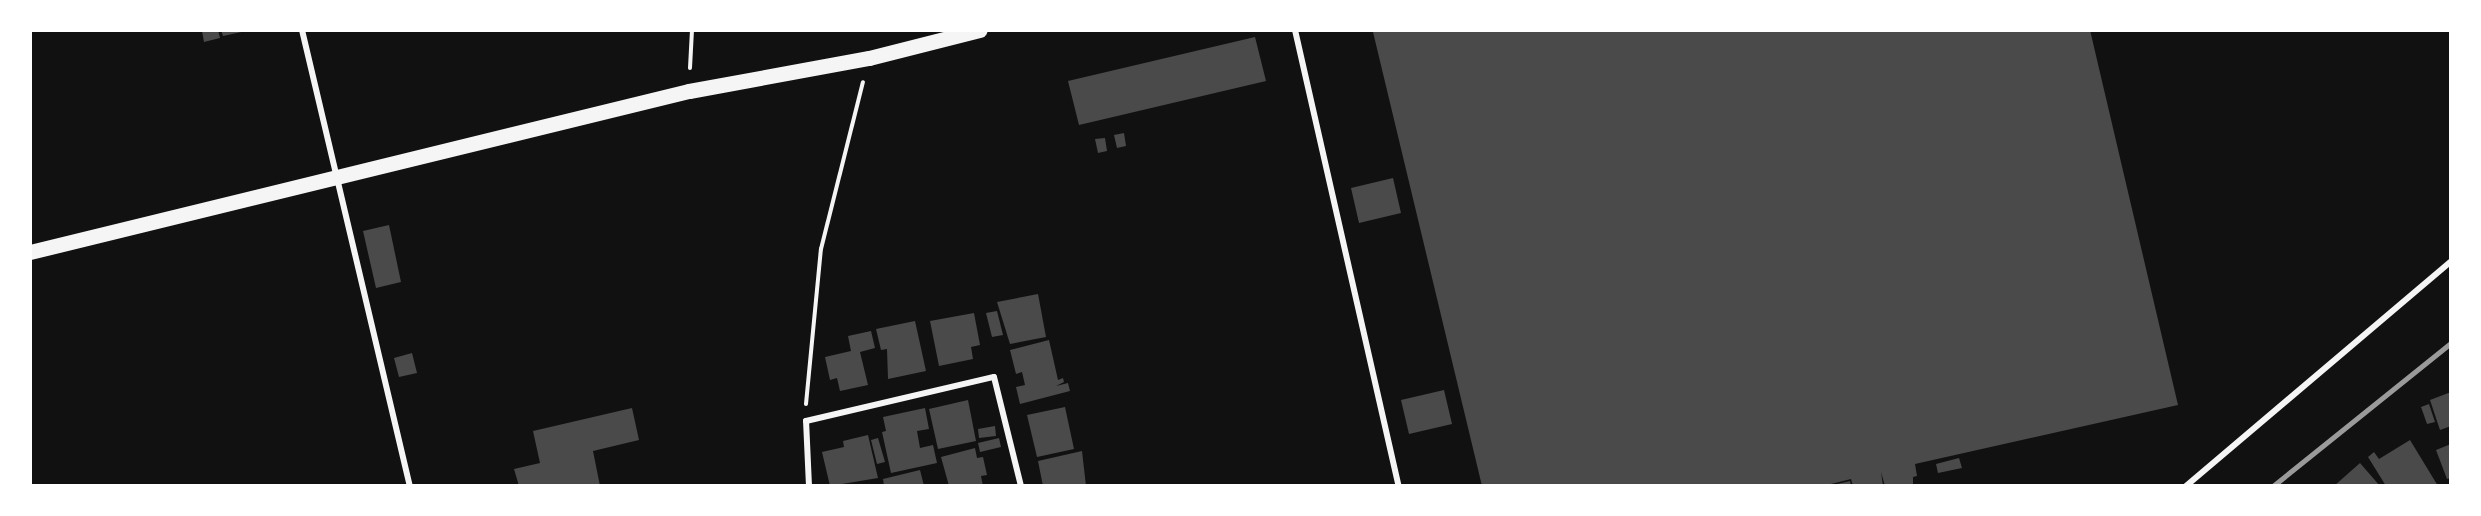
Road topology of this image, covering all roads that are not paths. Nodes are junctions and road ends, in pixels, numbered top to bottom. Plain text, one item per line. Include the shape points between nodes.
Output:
1 (302, 30) edge
2 (980, 30) edge
3 (1295, 30) edge
4 (337, 178) junction
5 (30, 252) edge
6 (2451, 261) edge
7 (410, 486) edge
8 (809, 486) edge
9 (1021, 486) edge
10 (1398, 486) edge
11 (2186, 486) edge

1 - 4 street
2 - 4 main road via 868,58 689,91
3 - 10 street
4 - 5 main road
4 - 7 street
6 - 11 street
8 - 9 street via 806,421 994,377

